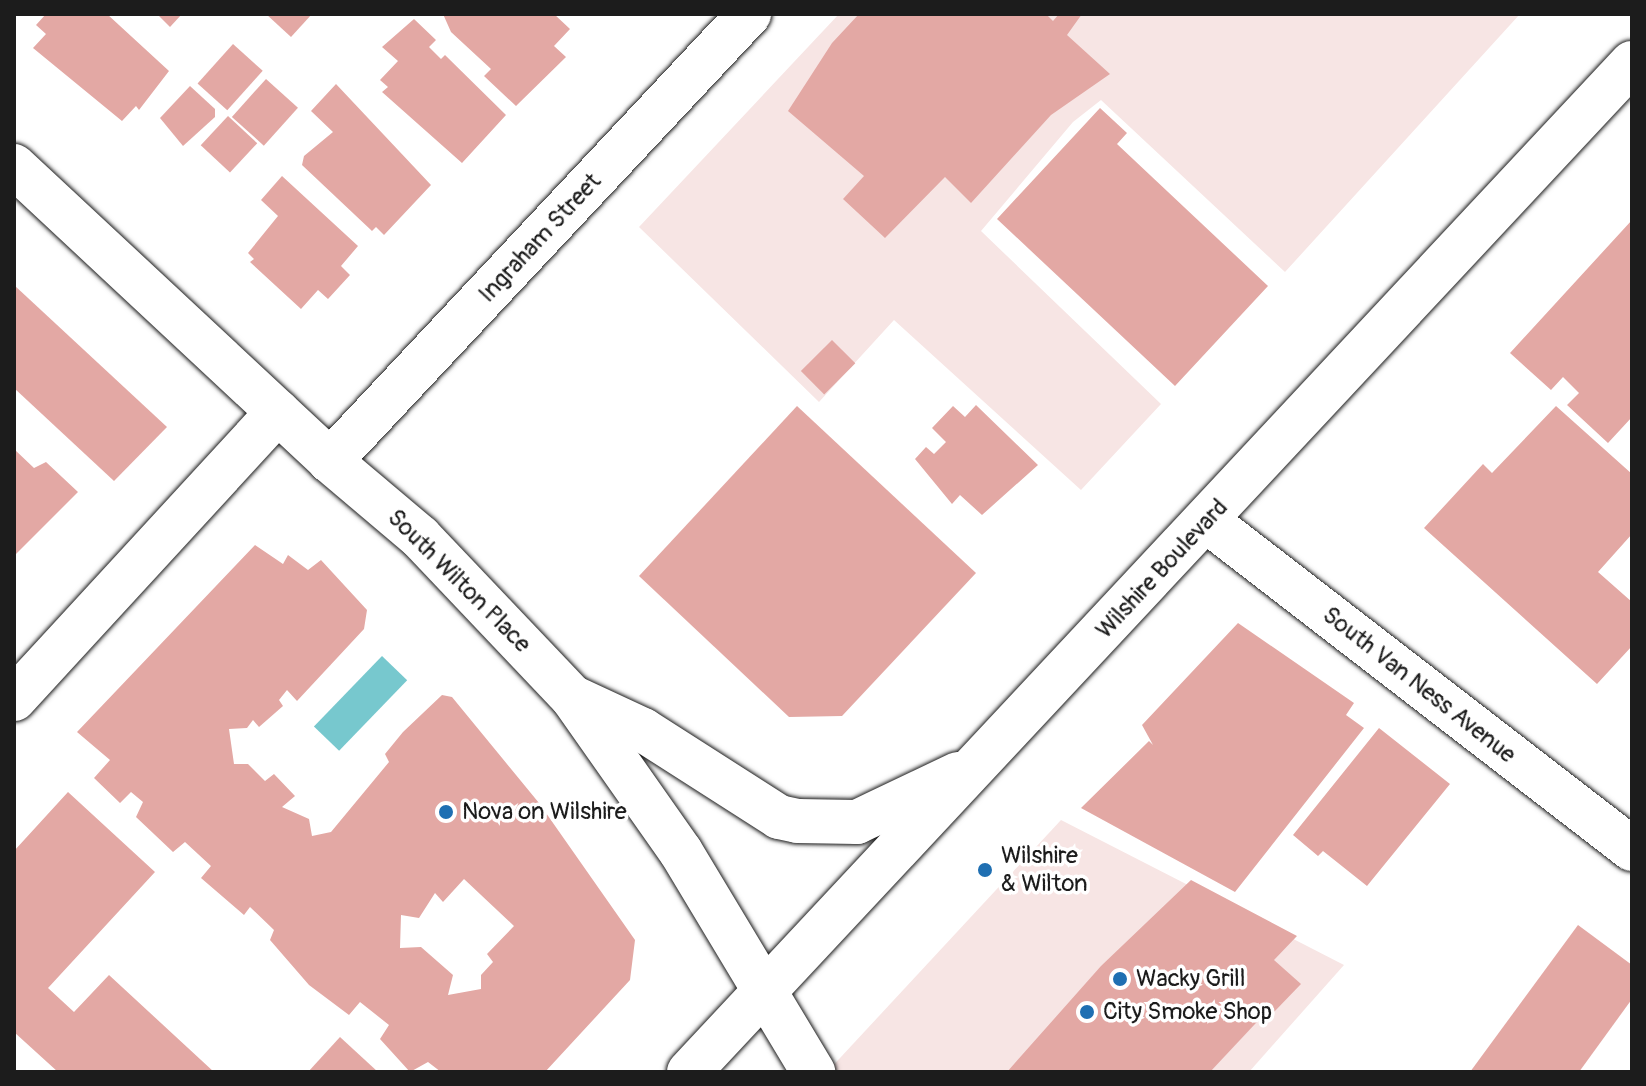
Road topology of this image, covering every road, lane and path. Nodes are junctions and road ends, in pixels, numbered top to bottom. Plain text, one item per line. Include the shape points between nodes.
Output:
1 (749, 14) edge
2 (1632, 63) edge
3 (14, 166) edge
4 (278, 412) junction
5 (330, 461) junction
6 (1207, 521) junction
7 (572, 697) junction
8 (14, 699) edge
9 (979, 765) junction
10 (1632, 849) edge
11 (762, 990) junction
12 (689, 1072) edge
13 (813, 1072) edge

1 - 5 main road, Ingraham Street
2 - 6 main road, Wilshire Boulevard
3 - 4 main road, South Wilton Place
4 - 5 main road, South Wilton Place
4 - 8 main road
5 - 7 main road, South Wilton Place via 420,537
6 - 9 main road, Wilshire Boulevard
6 - 10 main road, South Van Ness Avenue
7 - 9 main road via 643,730 779,817 798,821 857,822
7 - 11 main road, South Wilton Place via 681,852
9 - 11 main road, Wilshire Boulevard
11 - 12 main road, Wilshire Boulevard
11 - 13 main road, South Wilton Place

